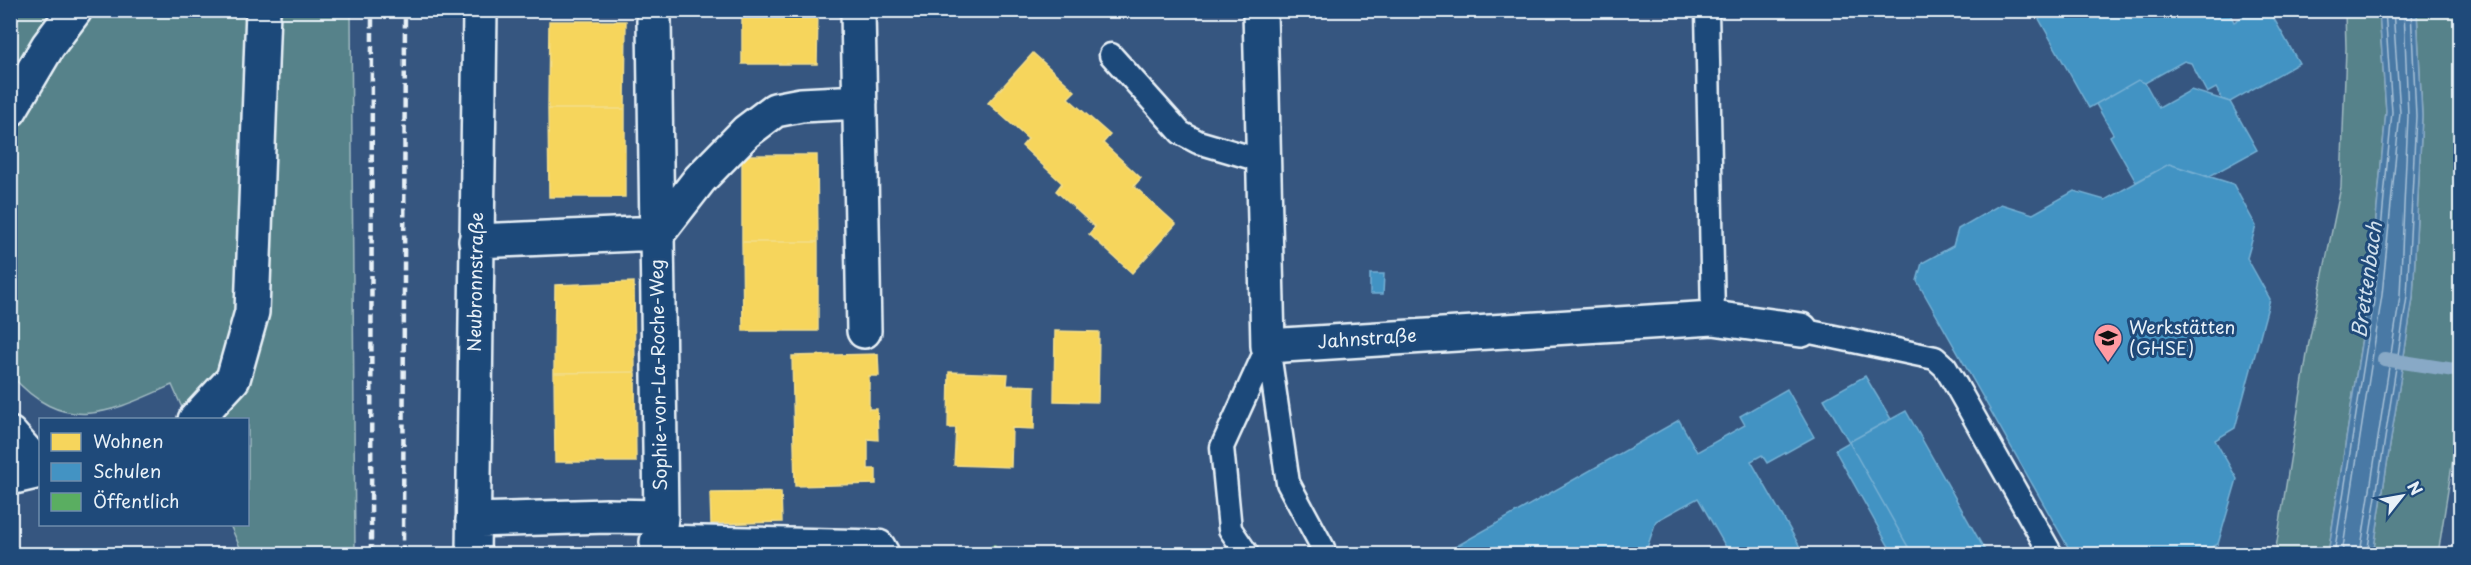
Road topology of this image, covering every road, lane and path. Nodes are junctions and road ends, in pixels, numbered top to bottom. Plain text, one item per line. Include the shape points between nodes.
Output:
1 (75, 10) edge
2 (263, 10) edge
3 (480, 10) edge
4 (858, 10) edge
5 (1260, 10) edge
6 (1707, 10) edge
7 (654, 20) dead end
8 (1111, 55) dead end
9 (860, 102) junction
10 (10, 110) edge
11 (1263, 161) junction
12 (658, 233) junction
13 (476, 241) junction
14 (1713, 318) junction
15 (1801, 330) joint
16 (864, 331) dead end
17 (1268, 346) junction
18 (197, 418) edge
19 (10, 434) edge
20 (39, 469) edge
21 (39, 470) edge
22 (10, 478) edge
23 (473, 520) junction
24 (658, 538) edge
25 (1323, 548) dead end
26 (473, 555) edge
27 (882, 555) edge
28 (1247, 555) edge
29 (2052, 555) edge

1 - 10 street via 48,46
2 - 18 street via 252,312 233,379
3 - 13 street, Neubronnstraße
4 - 9 street
5 - 11 street
6 - 14 lane
7 - 12 street, Sophie-von-La-Roche-Weg
8 - 11 lane via 1181,133 1198,142
9 - 12 street, Sophie-von-La-Roche-Weg via 775,110 746,132 700,179
9 - 16 street
11 - 17 street
12 - 13 street, Sophie-von-La-Roche-Weg
12 - 24 street, Sophie-von-La-Roche-Weg
13 - 23 street, Neubronnstraße
14 - 15 street, Jahnstraße
14 - 17 street, Jahnstraße
15 - 29 lane via 1935,358 1945,367
17 - 25 lane via 1288,483
17 - 28 lane via 1222,447 1230,529
19 - 20 street
21 - 22 street
23 - 24 street, Sophie-von-La-Roche-Weg via 606,516
23 - 26 street, Neubronnstraße
24 - 27 street, Sophie-von-La-Roche-Weg via 878,547

